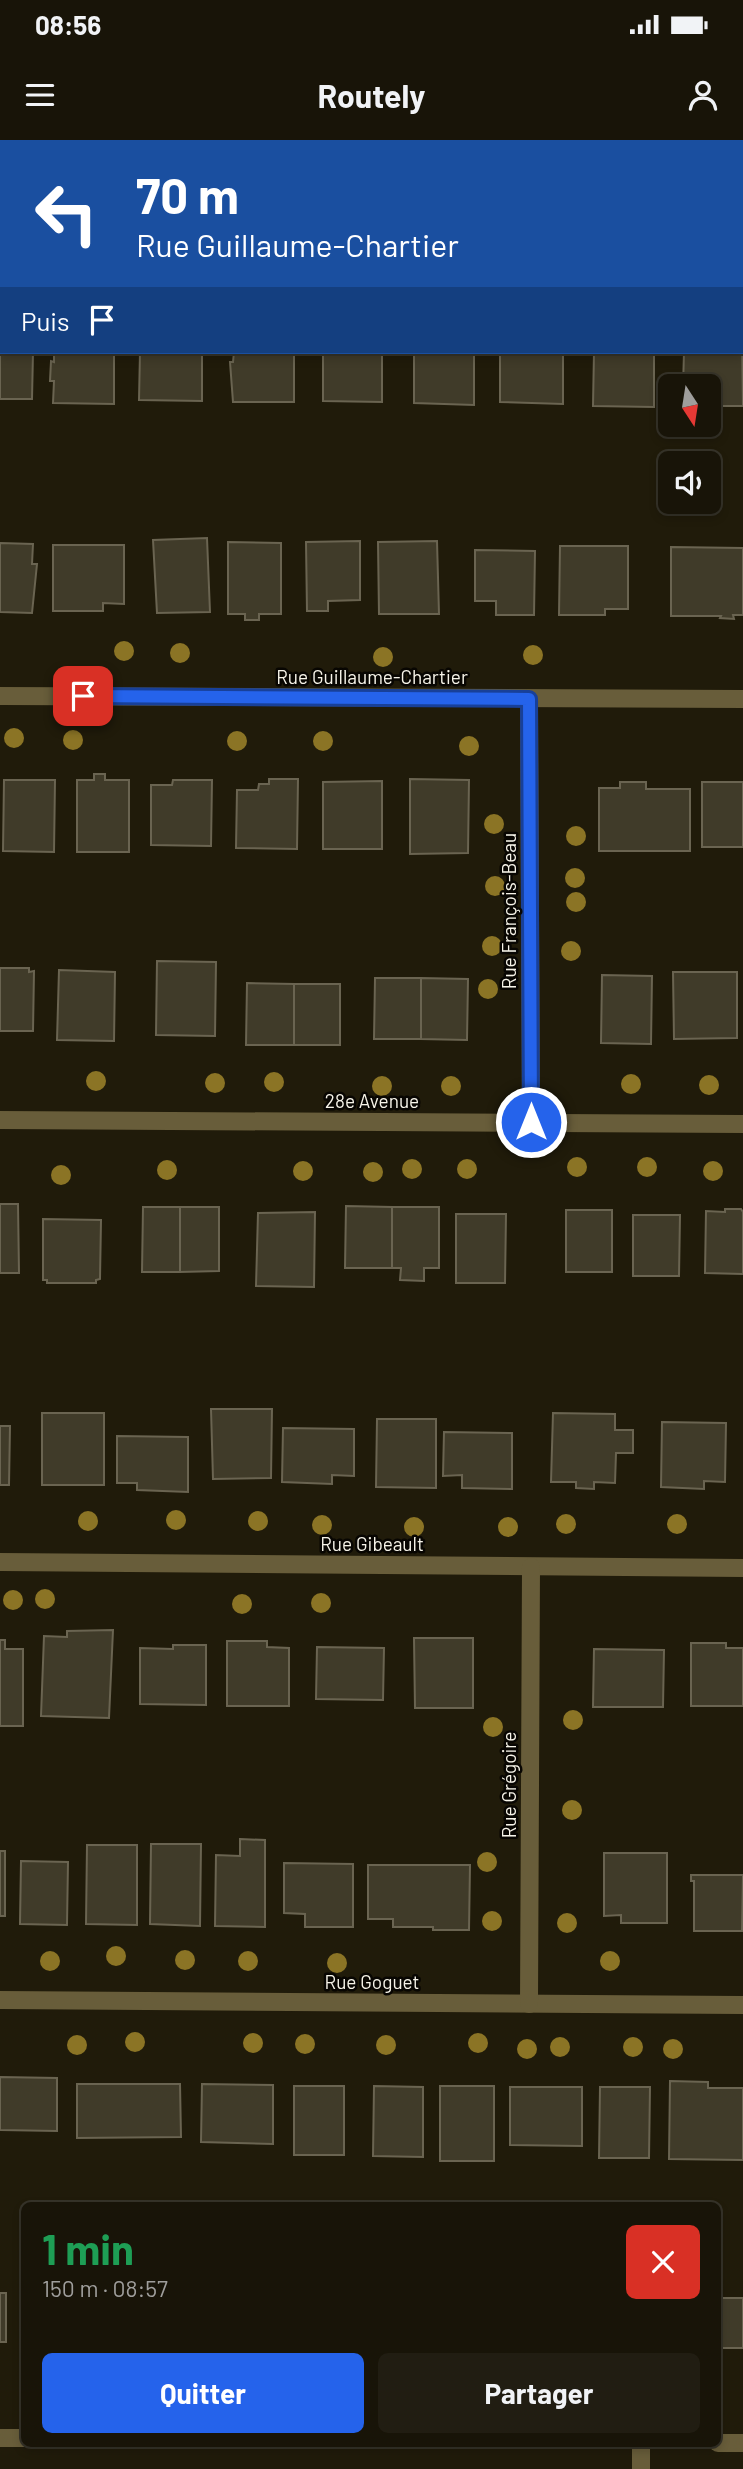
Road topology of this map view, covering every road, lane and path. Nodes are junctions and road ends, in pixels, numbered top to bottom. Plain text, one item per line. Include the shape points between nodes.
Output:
1 (0, 696) edge
2 (529, 699) junction
3 (743, 699) edge
4 (0, 1120) edge
5 (531, 1122) junction
6 (743, 1124) edge
7 (0, 1562) edge
8 (531, 1567) junction
9 (743, 1568) edge
10 (0, 2000) edge
11 (528, 2004) junction
12 (743, 2005) edge
13 (0, 2438) edge
14 (21, 2438) edge
15 (721, 2443) edge
16 (743, 2443) edge
17 (641, 2447) edge
18 (641, 2469) edge

1 - 2 street, Rue Guillaume-Chartier
2 - 3 street, Rue Guillaume-Chartier
2 - 5 street, Rue François-Beau
4 - 5 street, 28e Avenue
5 - 6 street, 28e Avenue
7 - 8 street, Rue Gibeault
8 - 9 street, Rue Gibeault
8 - 11 street, Rue Grégoire
10 - 11 street, Rue Goguet
11 - 12 street, Rue Goguet
13 - 14 street
15 - 16 street
17 - 18 street

